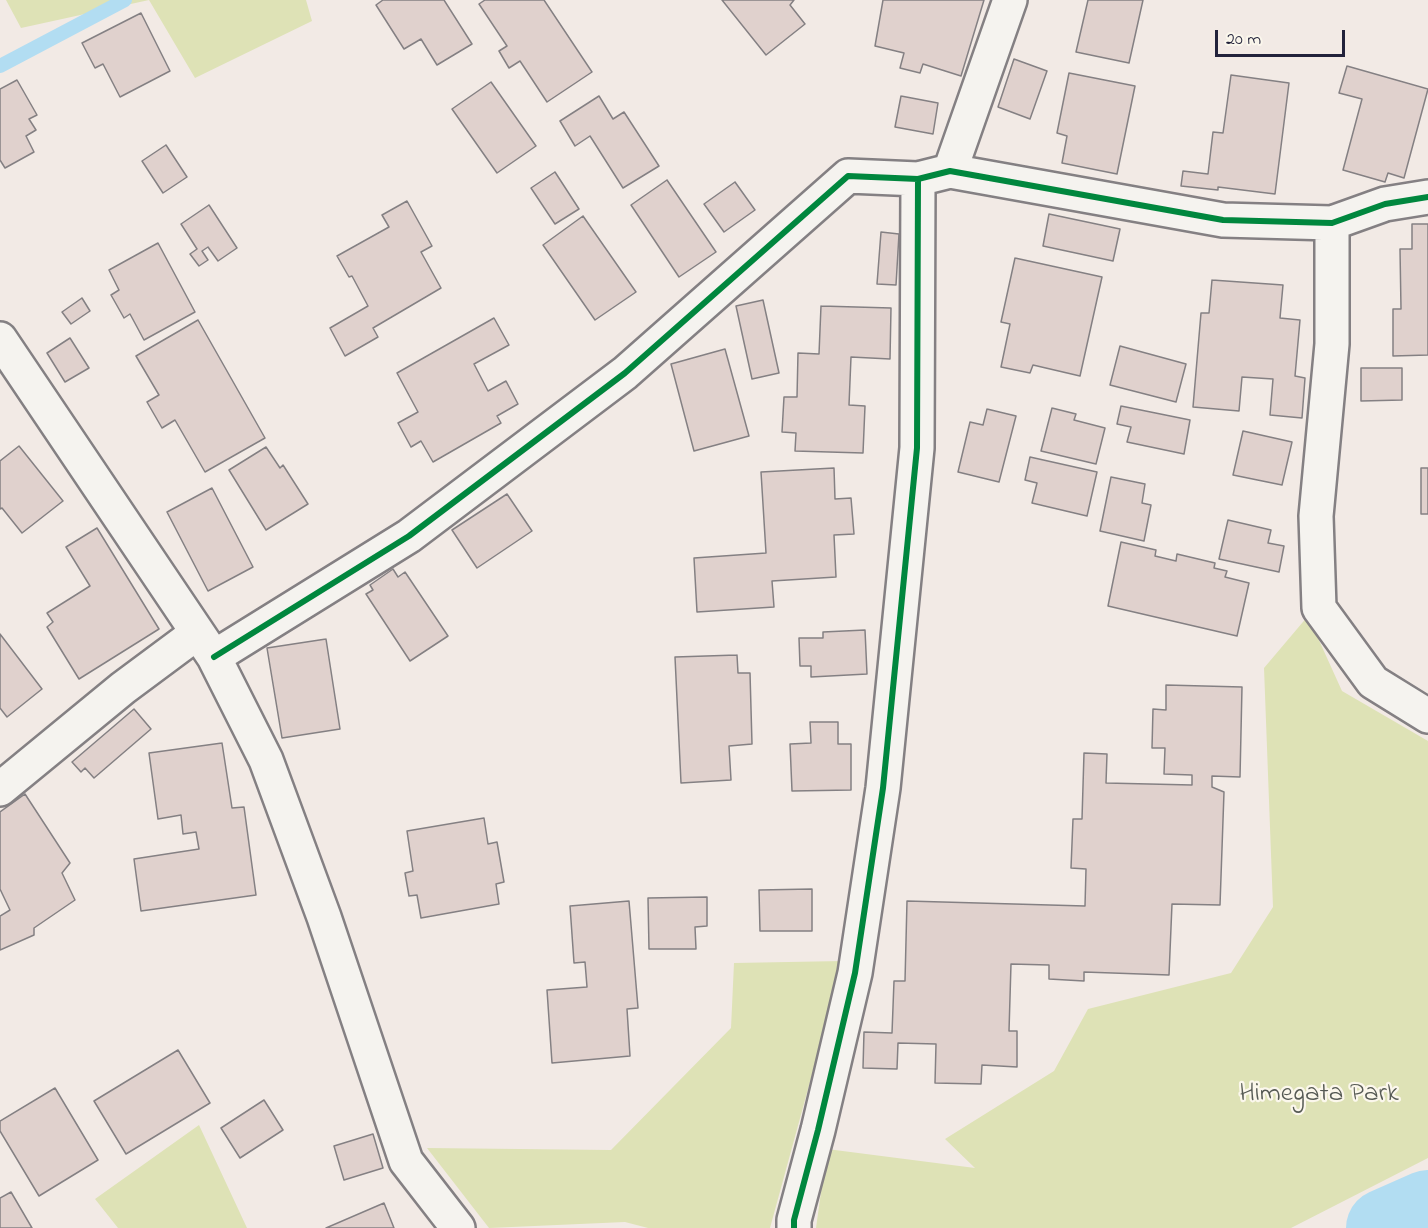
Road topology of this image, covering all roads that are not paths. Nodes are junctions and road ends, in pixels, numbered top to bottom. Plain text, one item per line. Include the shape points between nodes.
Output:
1 (1010, 0) edge
2 (950, 171) junction
3 (918, 179) junction
4 (1428, 197) edge
5 (1332, 223) junction
6 (0, 339) edge
7 (205, 645) junction
8 (1428, 716) edge
9 (0, 789) edge
10 (458, 1228) edge
11 (794, 1228) edge

1 - 2 street
2 - 3 street
2 - 5 street via 1223,220
3 - 7 street via 848,176 625,373 409,536
3 - 11 street via 917,448 884,788 855,973
4 - 5 street via 1385,204
5 - 8 street via 1332,344 1316,516 1319,608 1373,682
6 - 7 street
7 - 9 street via 123,688
7 - 10 street via 266,760 324,917 406,1161

